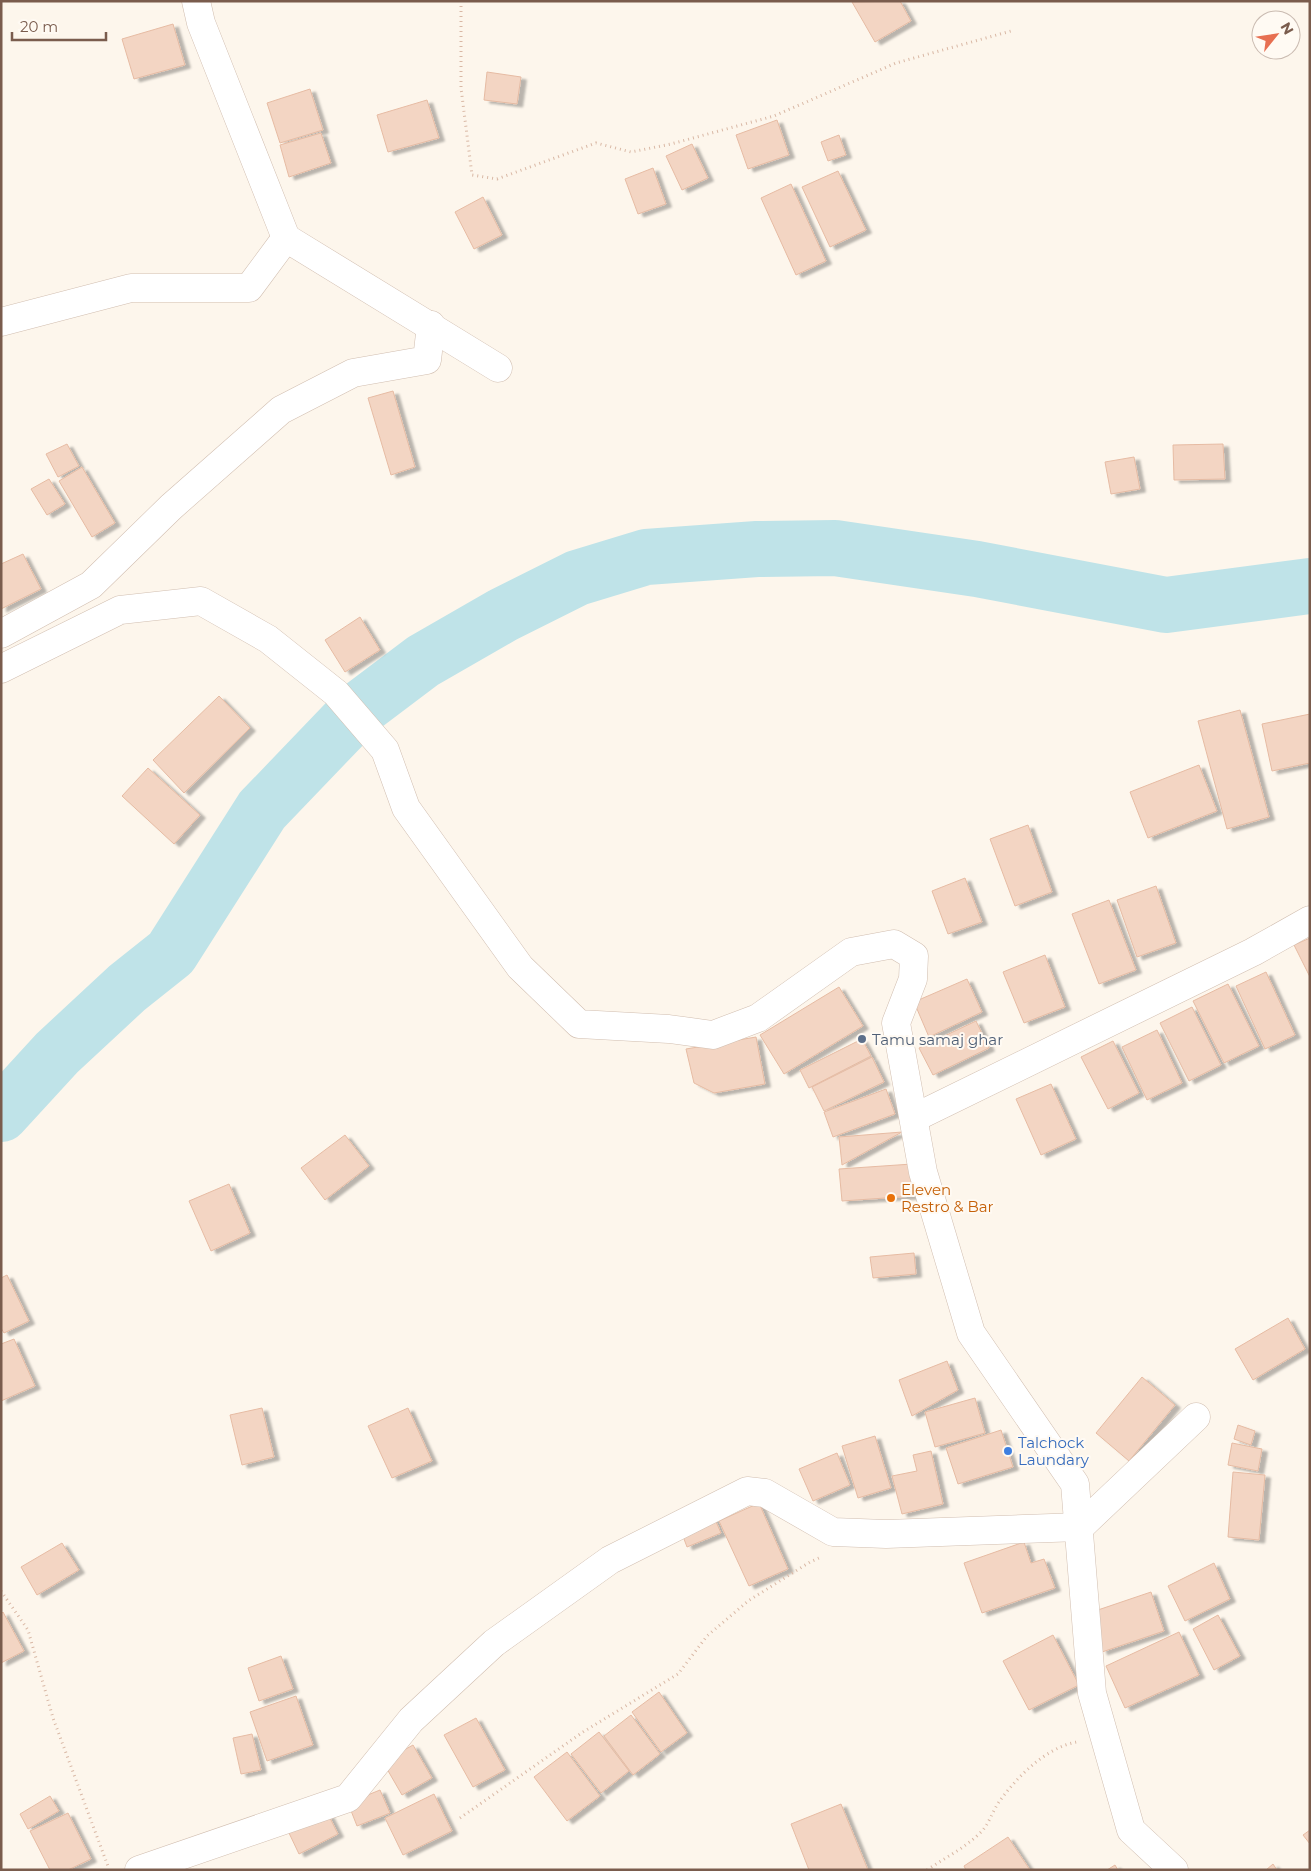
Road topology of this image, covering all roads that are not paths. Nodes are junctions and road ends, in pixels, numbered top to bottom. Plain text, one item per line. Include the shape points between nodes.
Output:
1 (196, 1) edge
2 (286, 238) junction
3 (1, 322) edge
4 (431, 325) junction
5 (498, 368) dead end
6 (1, 634) edge
7 (1, 669) edge
8 (1310, 920) edge
9 (914, 1118) junction
10 (1196, 1417) dead end
11 (1080, 1527) junction
12 (139, 1870) edge
13 (1174, 1870) edge

1 - 2 street via 201,23
2 - 3 street via 249,288 131,288
2 - 4 street
4 - 5 street
4 - 6 street via 427,360 353,373 281,410 171,507 92,585
7 - 9 street via 120,610 201,601 268,639 336,693 385,750 406,808 520,967 579,1024 713,1035 758,1018 850,952 894,944 914,956 913,979 896,1023
8 - 9 street via 1253,952
9 - 11 street via 923,1172 971,1333 1075,1484
10 - 11 street
11 - 12 street via 886,1534 833,1532 765,1493 746,1491 610,1560 494,1643 412,1720 348,1798
11 - 13 street via 1092,1693 1104,1737 1131,1830

